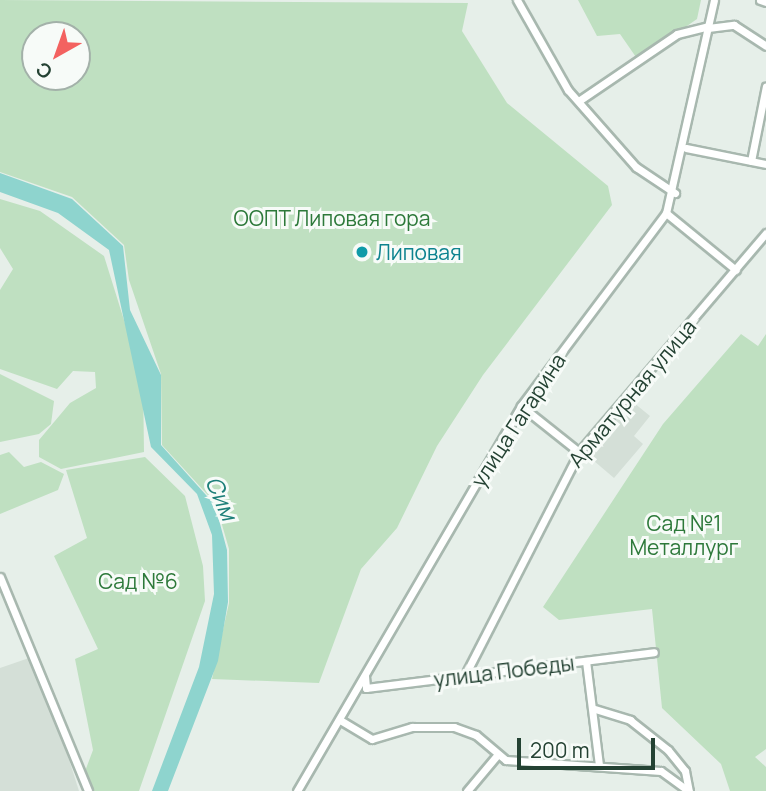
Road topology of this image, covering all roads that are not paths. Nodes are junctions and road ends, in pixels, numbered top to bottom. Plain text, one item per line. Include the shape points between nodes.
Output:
1 (517, 0) edge
2 (714, 0) edge
3 (760, 0) edge
4 (766, 2) edge
5 (708, 27) junction
6 (766, 46) edge
7 (766, 86) edge
8 (580, 100) junction
9 (686, 148) junction
10 (751, 161) junction
11 (766, 164) edge
12 (675, 193) junction
13 (666, 213) junction
14 (766, 233) edge
15 (736, 270) junction
16 (521, 406) junction
17 (579, 452) junction
18 (0, 577) edge
19 (654, 652) dead end
20 (586, 661) junction
21 (465, 675) junction
22 (365, 676) junction
23 (595, 709) junction
24 (340, 720) junction
25 (498, 754) junction
26 (598, 765) junction
27 (88, 791) edge
28 (297, 791) edge
29 (467, 791) edge
30 (689, 791) edge

1 - 8 street via 554,69
2 - 5 street, улица Гагарина
3 - 4 street
5 - 6 street via 734,25
5 - 8 street via 677,34
5 - 9 street, улица Гагарина
7 - 10 street
8 - 12 street via 636,167
9 - 10 street
9 - 12 street, улица Гагарина
10 - 11 street
12 - 13 street, улица Гагарина
13 - 15 street
13 - 16 street, улица Гагарина
14 - 15 street, Арматурная улица
15 - 17 street, Арматурная улица
16 - 17 street
16 - 22 street, улица Гагарина
17 - 21 street, Арматурная улица
18 - 27 street
19 - 20 street, улица Победы
20 - 21 street, улица Победы
20 - 23 street
21 - 22 street, улица Победы via 366,688
22 - 24 street, улица Гагарина
23 - 26 street
23 - 30 street via 630,720 668,750 685,771
24 - 25 street via 363,737 387,737 412,727 454,727
24 - 28 street, улица Гагарина
25 - 26 street via 514,762
25 - 29 street
26 - 30 street via 661,771

